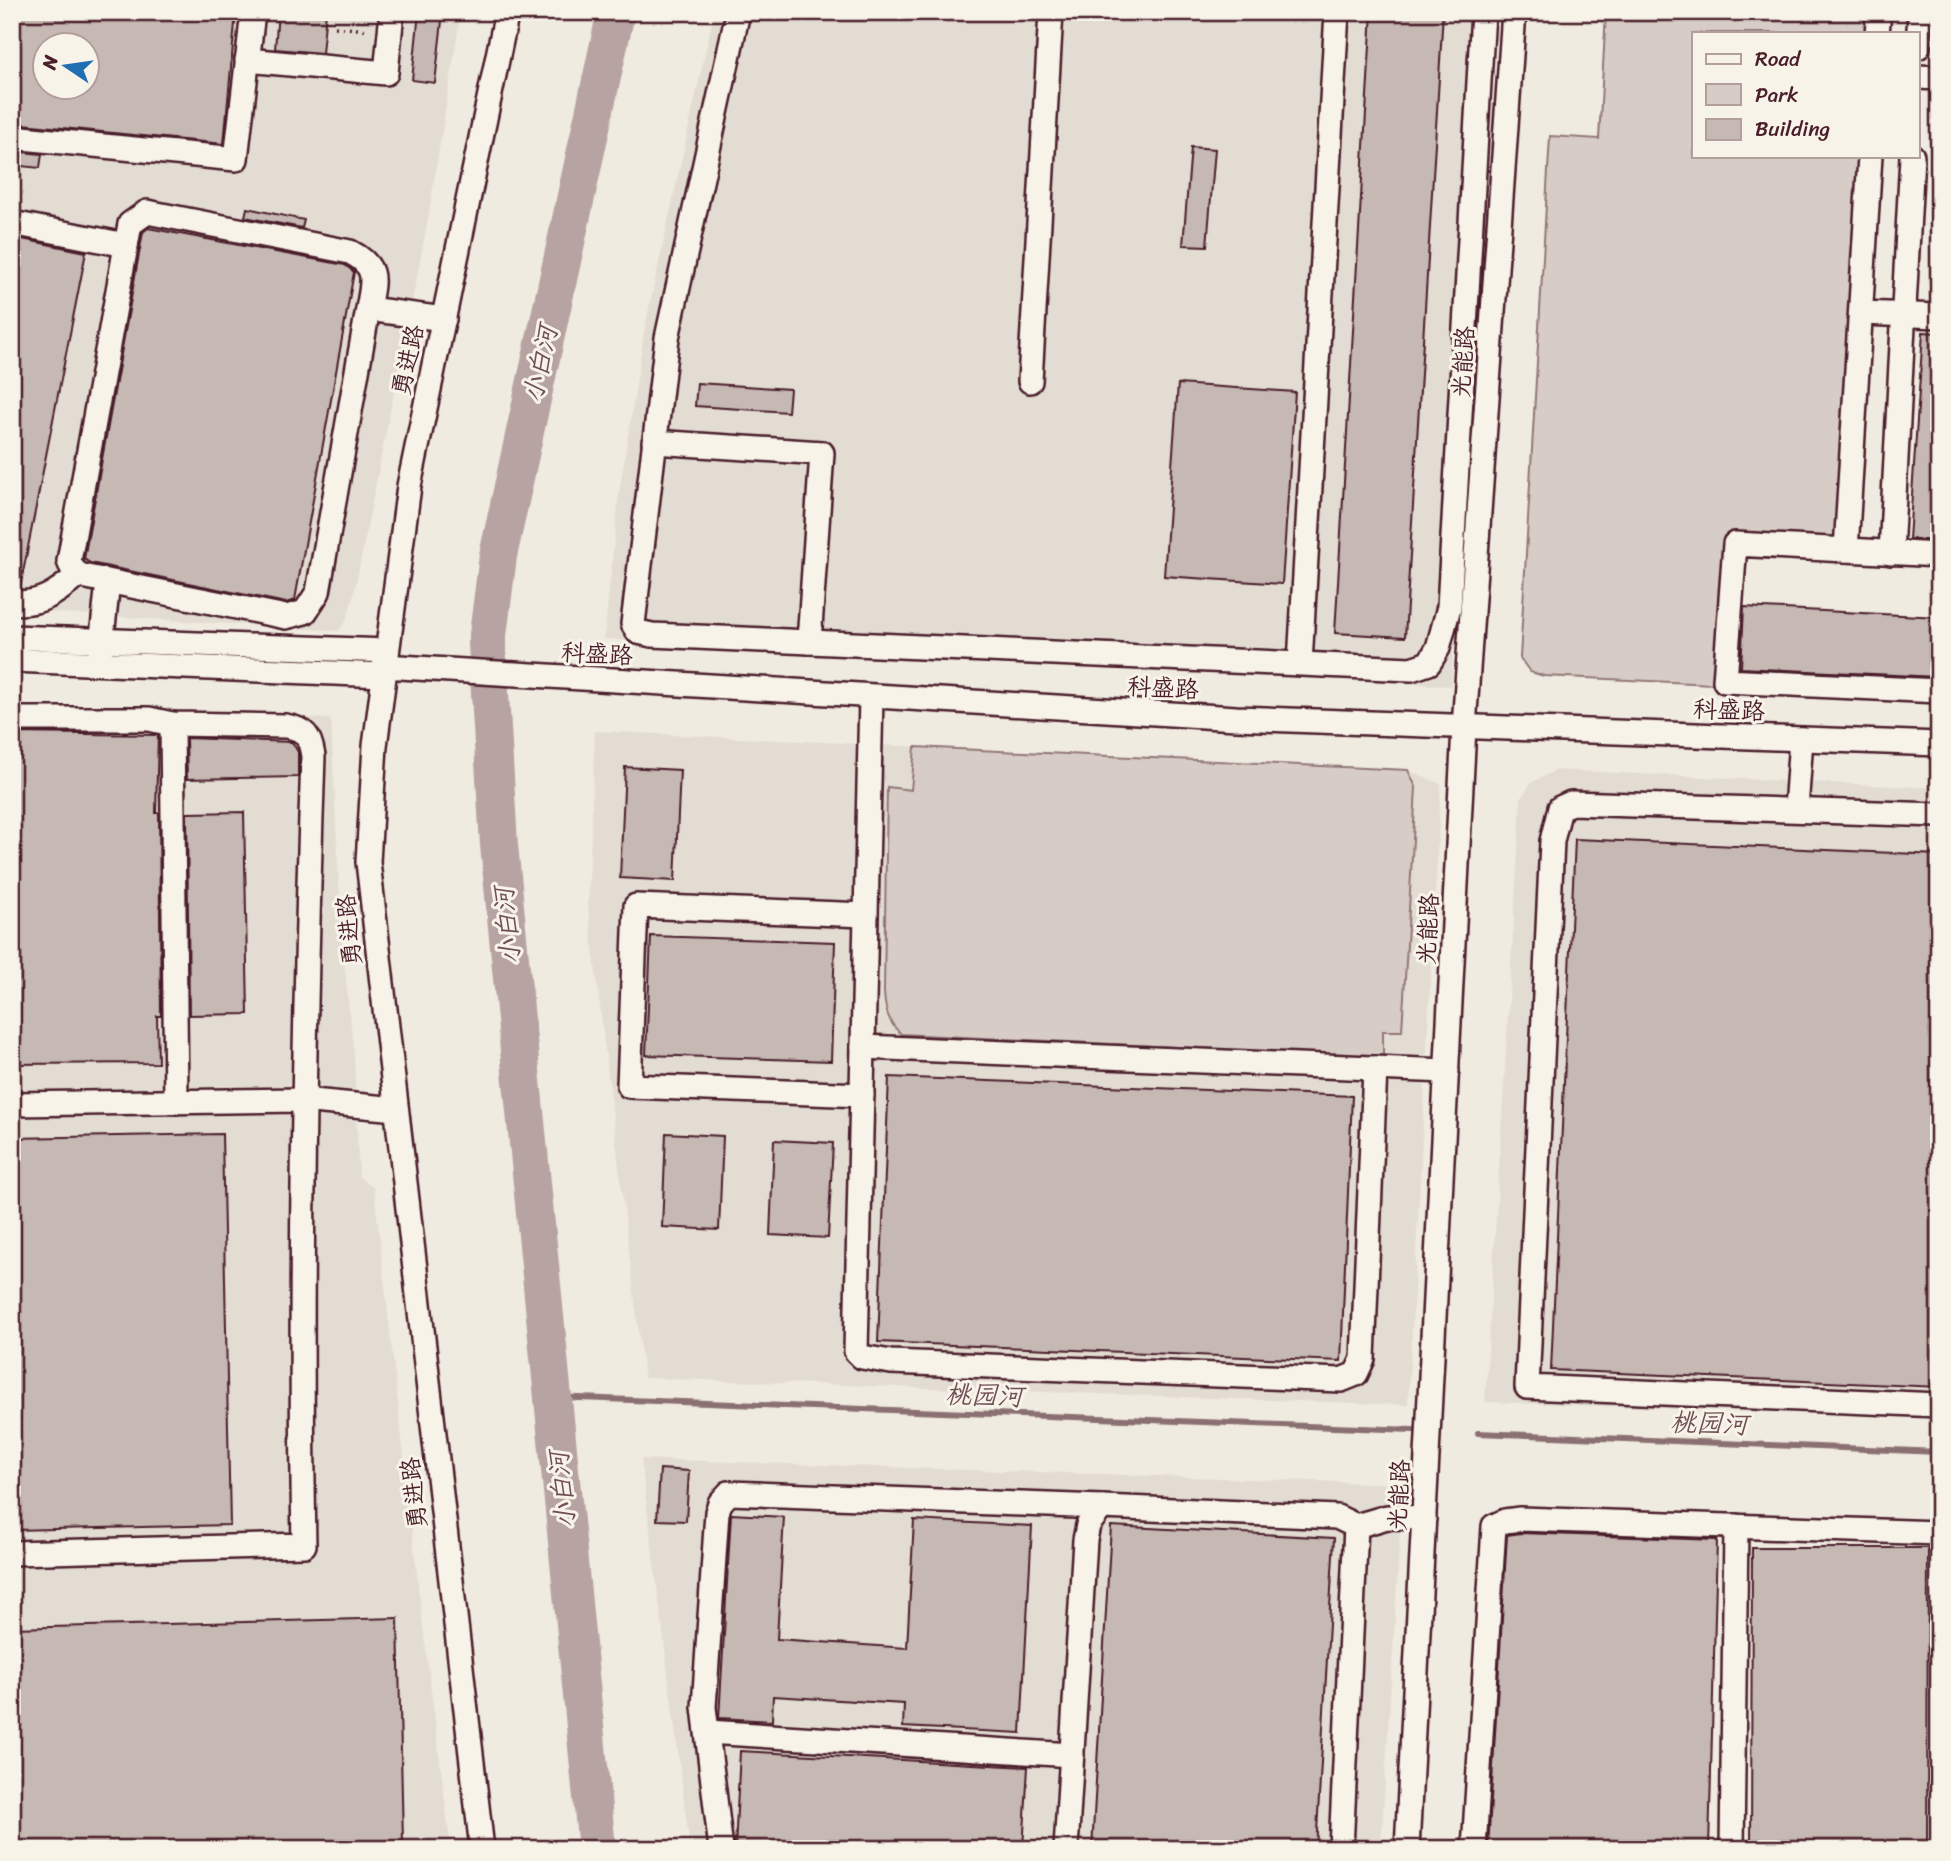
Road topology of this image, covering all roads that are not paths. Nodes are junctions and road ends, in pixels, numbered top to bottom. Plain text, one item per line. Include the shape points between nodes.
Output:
1 (253, 12) edge
2 (507, 12) edge
3 (738, 12) edge
4 (1051, 12) edge
5 (1337, 12) edge
6 (1483, 12) edge
7 (1514, 12) edge
8 (1879, 12) edge
9 (1920, 12) edge
10 (391, 22) edge
11 (1878, 32) edge
12 (1919, 32) edge
13 (247, 60) junction
14 (1920, 77) edge
15 (1939, 78) edge
16 (12, 137) edge
17 (1870, 158) edge
18 (1912, 158) edge
19 (12, 223) edge
20 (126, 245) junction
21 (368, 309) junction
22 (1861, 313) junction
23 (1904, 314) junction
24 (1939, 316) edge
25 (444, 319) junction
26 (1030, 381) dead end
27 (654, 442) junction
28 (1846, 550) junction
29 (1891, 552) junction
30 (1939, 555) edge
31 (78, 575) junction
32 (108, 582) junction
33 (12, 602) edge
34 (12, 637) edge
35 (809, 642) junction
36 (100, 652) junction
37 (12, 660) edge
38 (1300, 663) junction
39 (385, 664) junction
40 (1939, 691) edge
41 (871, 697) junction
42 (12, 719) edge
43 (172, 724) junction
44 (1464, 727) junction
45 (1801, 739) junction
46 (1939, 744) edge
47 (1796, 809) junction
48 (1939, 815) edge
49 (866, 915) junction
50 (863, 1047) junction
51 (1375, 1069) junction
52 (1447, 1071) junction
53 (862, 1095) junction
54 (302, 1100) junction
55 (176, 1102) junction
56 (12, 1104) edge
57 (396, 1109) junction
58 (1939, 1405) edge
59 (1102, 1507) junction
60 (1424, 1518) junction
61 (1356, 1526) junction
62 (1736, 1526) junction
63 (1939, 1533) edge
64 (12, 1553) edge
65 (707, 1732) junction
66 (1072, 1755) junction
67 (482, 1849) edge
68 (721, 1849) edge
69 (1066, 1849) edge
70 (1341, 1849) edge
71 (1407, 1849) edge
72 (1474, 1849) edge
73 (1732, 1849) edge

1 - 13 street
2 - 25 street, 勇进路
3 - 27 street via 667,338
4 - 26 street
5 - 38 street
6 - 38 street via 1445,631 1429,663 1411,668
7 - 44 street, 光能路
8 - 11 street
9 - 12 street
10 - 13 street via 386,73
13 - 16 street via 236,159
14 - 15 street
17 - 22 street
18 - 23 street
19 - 20 street
20 - 21 street via 130,224 146,212 332,246 364,259 370,267
20 - 31 street via 69,561
21 - 25 street
21 - 32 street via 318,592 305,612 286,617
22 - 23 street
22 - 28 street
23 - 24 street
23 - 29 street
25 - 39 street, 勇进路 via 409,486
27 - 35 street via 822,453
27 - 35 street via 633,624 638,632
28 - 29 street
28 - 40 street via 1735,544 1725,681
29 - 30 street
31 - 32 street
31 - 33 street via 38,602
32 - 36 street
34 - 36 street, 科盛路
35 - 38 street
36 - 37 street, 科盛路
36 - 39 street, 科盛路
39 - 41 street, 科盛路
39 - 57 street, 勇进路 via 368,862
41 - 44 street, 科盛路
41 - 49 street
42 - 43 street via 149,719
43 - 54 street via 286,726 300,729 310,738
43 - 55 street
44 - 45 street, 科盛路
44 - 52 street, 光能路
45 - 46 street, 科盛路
45 - 47 street
47 - 48 street
47 - 58 street via 1570,803 1560,808 1552,841 1527,1387
49 - 50 street
49 - 53 street via 636,906 629,1086
50 - 51 street
50 - 53 street
51 - 52 street
51 - 53 street via 1363,1359 1356,1374 1340,1380 904,1363 862,1357 856,1352
52 - 60 street, 光能路
54 - 55 street
54 - 57 street
54 - 64 street via 304,1545
55 - 56 street
57 - 67 street, 勇进路
59 - 61 street via 1337,1517
59 - 65 street via 729,1493 717,1512 704,1707
59 - 66 street via 1088,1525 1085,1540
60 - 61 street via 1387,1517
60 - 71 street, 光能路
61 - 70 street
62 - 63 street
62 - 72 street via 1520,1519 1494,1526
62 - 73 street
65 - 66 street
65 - 68 street
66 - 69 street

